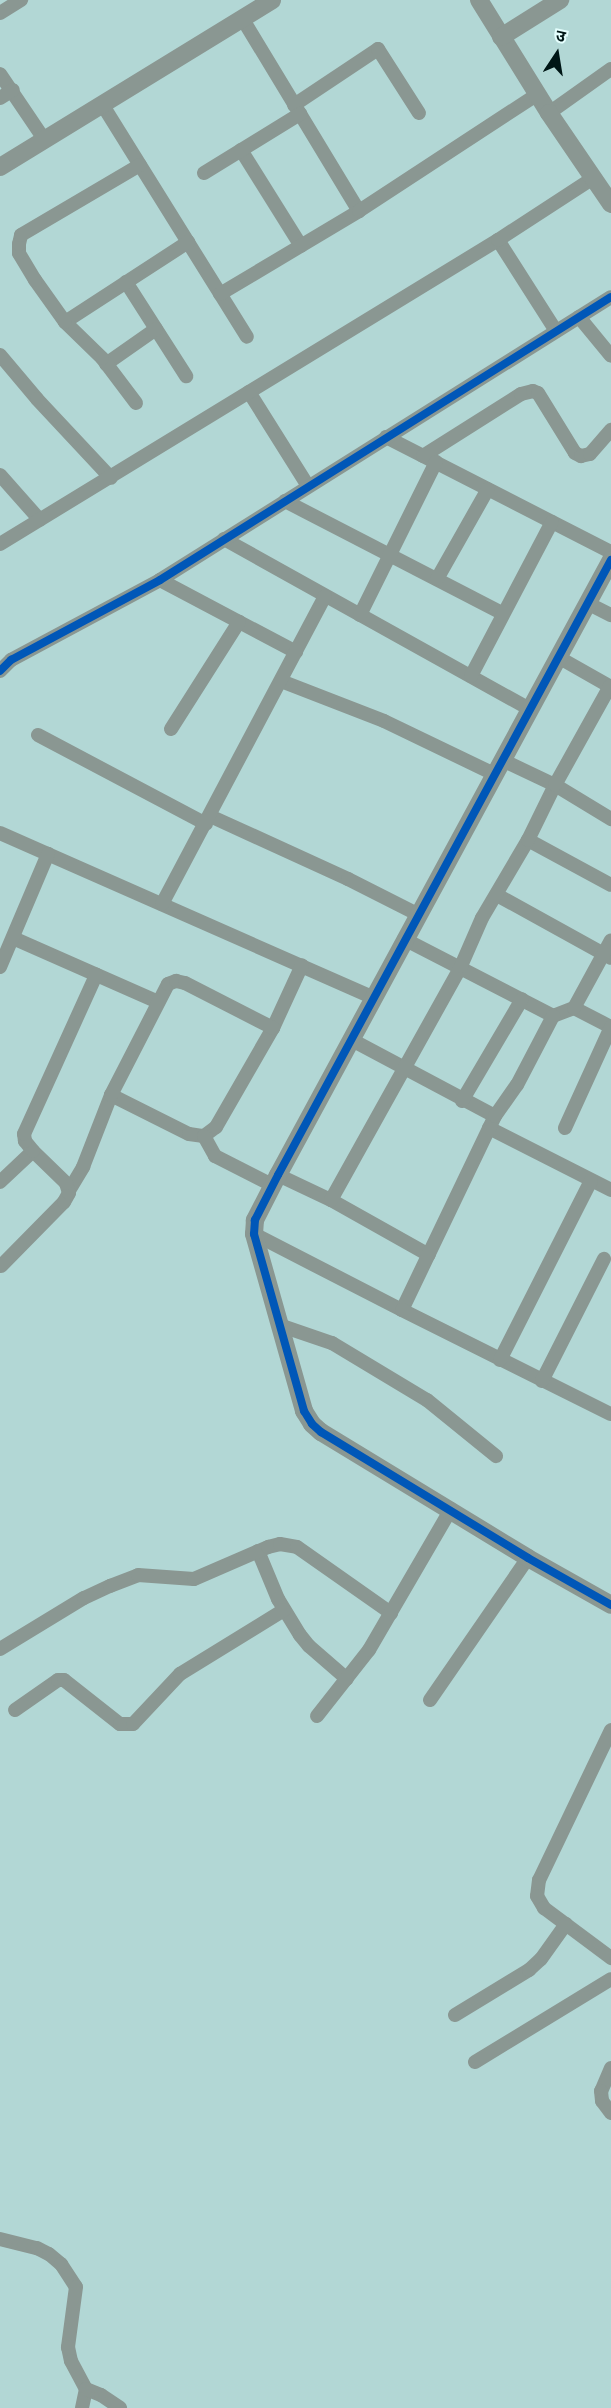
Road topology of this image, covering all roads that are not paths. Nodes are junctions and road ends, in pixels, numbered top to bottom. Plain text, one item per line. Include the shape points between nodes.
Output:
1 (21, 0) edge
2 (272, 0) edge
3 (479, 0) edge
4 (560, 0) edge
5 (0, 13) edge
6 (242, 18) junction
7 (501, 36) junction
8 (611, 69) edge
9 (0, 74) edge
10 (13, 90) junction
11 (538, 94) junction
12 (0, 98) edge
13 (102, 104) junction
14 (297, 109) junction
15 (419, 113) dead end
16 (549, 113) junction
17 (44, 139) junction
18 (241, 150) junction
19 (140, 165) junction
20 (0, 168) edge
21 (204, 172) dead end
22 (593, 178) junction
23 (611, 204) edge
24 (359, 211) junction
25 (498, 240) junction
26 (188, 242) junction
27 (301, 246) junction
28 (126, 282) junction
29 (220, 294) junction
30 (611, 297) edge
31 (579, 317) junction
32 (65, 322) junction
33 (156, 330) junction
34 (556, 331) junction
35 (247, 337) dead end
36 (0, 355) edge
37 (611, 356) edge
38 (106, 364) junction
39 (186, 376) dead end
40 (249, 392) junction
41 (136, 403) dead end
42 (611, 430) edge
43 (386, 437) junction
44 (429, 459) junction
45 (0, 475) edge
46 (111, 478) junction
47 (308, 486) junction
48 (488, 489) junction
49 (285, 501) junction
50 (40, 520) junction
51 (552, 522) junction
52 (224, 539) junction
53 (0, 544) edge
54 (611, 552) edge
55 (390, 555) junction
56 (611, 560) edge
57 (437, 579) junction
58 (160, 580) junction
59 (325, 596) junction
60 (587, 603) junction
61 (502, 613) junction
62 (360, 615) junction
63 (611, 615) edge
64 (239, 622) junction
65 (296, 652) junction
66 (558, 657) junction
67 (0, 671) edge
68 (471, 676) junction
69 (281, 681) junction
70 (610, 686) edge
71 (530, 709) junction
72 (171, 729) dead end
73 (38, 735) dead end
74 (498, 767) junction
75 (555, 785) junction
76 (611, 803) edge
77 (607, 818) edge
78 (208, 820) junction
79 (0, 833) edge
80 (528, 840) junction
81 (48, 854) junction
82 (611, 885) edge
83 (497, 895) junction
84 (162, 904) junction
85 (417, 915) junction
86 (13, 938) junction
87 (404, 939) junction
88 (611, 939) edge
89 (606, 956) edge
90 (302, 965) junction
91 (461, 966) junction
92 (0, 967) edge
93 (96, 975) junction
94 (372, 997) junction
95 (522, 999) junction
96 (158, 1002) junction
97 (574, 1008) junction
98 (553, 1016) junction
99 (273, 1028) junction
100 (350, 1039) junction
101 (404, 1068) junction
102 (111, 1095) junction
103 (462, 1101) junction
104 (492, 1122) junction
105 (565, 1128) dead end
106 (204, 1136) junction
107 (33, 1151) junction
108 (275, 1180) junction
109 (0, 1182) edge
110 (591, 1182) junction
111 (70, 1189) junction
112 (611, 1190) edge
113 (331, 1200) junction
114 (254, 1234) junction
115 (429, 1255) junction
116 (604, 1259) dead end
117 (1, 1266) edge
118 (402, 1310) junction
119 (279, 1325) junction
120 (500, 1360) junction
121 (542, 1381) junction
122 (611, 1414) edge
123 (496, 1456) dead end
124 (451, 1509) junction
125 (258, 1551) junction
126 (528, 1558) junction
127 (611, 1605) edge
128 (284, 1610) junction
129 (391, 1613) junction
130 (0, 1649) edge
131 (347, 1679) junction
132 (430, 1700) dead end
133 (15, 1710) dead end
134 (316, 1716) dead end
135 (611, 1730) edge
136 (566, 1924) junction
137 (611, 1958) edge
138 (611, 1979) edge
139 (454, 2015) dead end
140 (475, 2062) dead end
141 (611, 2068) edge
142 (611, 2113) edge
143 (0, 2239) edge
144 (86, 2389) junction
145 (82, 2408) edge
146 (120, 2408) edge

1 - 5 street
2 - 6 street
3 - 7 street
4 - 7 street
6 - 13 street
6 - 14 street
7 - 11 street
8 - 16 street
9 - 10 street
10 - 12 street
10 - 17 street
11 - 16 street
11 - 24 street
13 - 17 street
13 - 19 street
14 - 15 street via 378,49
14 - 18 street
14 - 24 street
16 - 22 street
17 - 20 street
18 - 21 street
18 - 27 street
19 - 26 street
19 - 32 street via 21,236 19,254
22 - 23 street
22 - 25 street
24 - 27 street
25 - 34 street
25 - 40 street
26 - 28 street
26 - 29 street
27 - 29 street
28 - 32 street
28 - 33 street
29 - 35 street
30 - 31 street
31 - 34 street
31 - 37 street
32 - 38 street
33 - 38 street
33 - 39 street
34 - 43 street
36 - 46 street
38 - 41 street
40 - 46 street
40 - 47 street
42 - 44 street via 590,454 581,456 575,453 538,393 533,391 521,394
43 - 44 street
43 - 47 street
44 - 48 street
44 - 55 street
45 - 50 street
46 - 50 street
47 - 49 street
48 - 51 street
48 - 57 street
49 - 52 street
49 - 55 street
50 - 53 street
51 - 54 street
51 - 61 street
52 - 58 street
52 - 59 street
55 - 57 street
55 - 62 street
56 - 60 street
57 - 61 street
58 - 64 street
58 - 67 street via 10,660
59 - 62 street
59 - 65 street
60 - 63 street
60 - 66 street
61 - 68 street
62 - 68 street
64 - 65 street
64 - 72 street
65 - 69 street
66 - 70 street
66 - 71 street
68 - 71 street
69 - 74 street
69 - 78 street
70 - 75 street
71 - 74 street
73 - 78 street
74 - 75 street
74 - 85 street
75 - 77 street
75 - 80 street
76 - 77 street
78 - 84 street
78 - 85 street via 348,879
79 - 81 street
80 - 82 street
80 - 83 street
81 - 84 street
81 - 86 street
83 - 89 street
83 - 91 street
84 - 90 street
85 - 87 street
86 - 92 street
86 - 93 street
87 - 91 street
87 - 94 street
88 - 89 street
89 - 97 street
90 - 94 street
90 - 99 street
91 - 95 street
91 - 101 street
93 - 96 street
93 - 107 street via 24,1134
94 - 100 street
95 - 98 street
95 - 103 street
96 - 99 street via 168,984 185,983
96 - 102 street
97 - 98 street
97 - 105 street via 611,1027
98 - 104 street via 517,1085
99 - 106 street via 216,1127
100 - 101 street
100 - 108 street
101 - 103 street
101 - 113 street
102 - 106 street via 189,1134
102 - 111 street via 83,1167
103 - 104 street
104 - 110 street
104 - 115 street
106 - 108 street via 215,1156
107 - 109 street
107 - 111 street
108 - 113 street
108 - 114 street via 255,1220
110 - 112 street
110 - 120 street
111 - 117 street via 64,1202
113 - 115 street
114 - 118 street
114 - 119 street
115 - 118 street
116 - 121 street
118 - 120 street
119 - 123 street via 332,1343 427,1400
119 - 124 street via 304,1411 312,1424
120 - 121 street
121 - 122 street
124 - 126 street
124 - 129 street
125 - 128 street
125 - 129 street via 280,1544 297,1547
125 - 130 street via 194,1579 138,1575 84,1598
126 - 127 street
126 - 132 street
128 - 131 street via 309,1646
128 - 133 street via 180,1674 133,1724 120,1724 64,1680 58,1680
129 - 131 street
131 - 134 street
135 - 136 street via 539,1880 537,1896 544,1908
136 - 137 street
136 - 139 street via 529,1970
138 - 140 street
141 - 142 street via 601,2091 602,2101
143 - 144 street via 38,2248 61,2264 76,2286 68,2347
144 - 145 street
144 - 146 street

